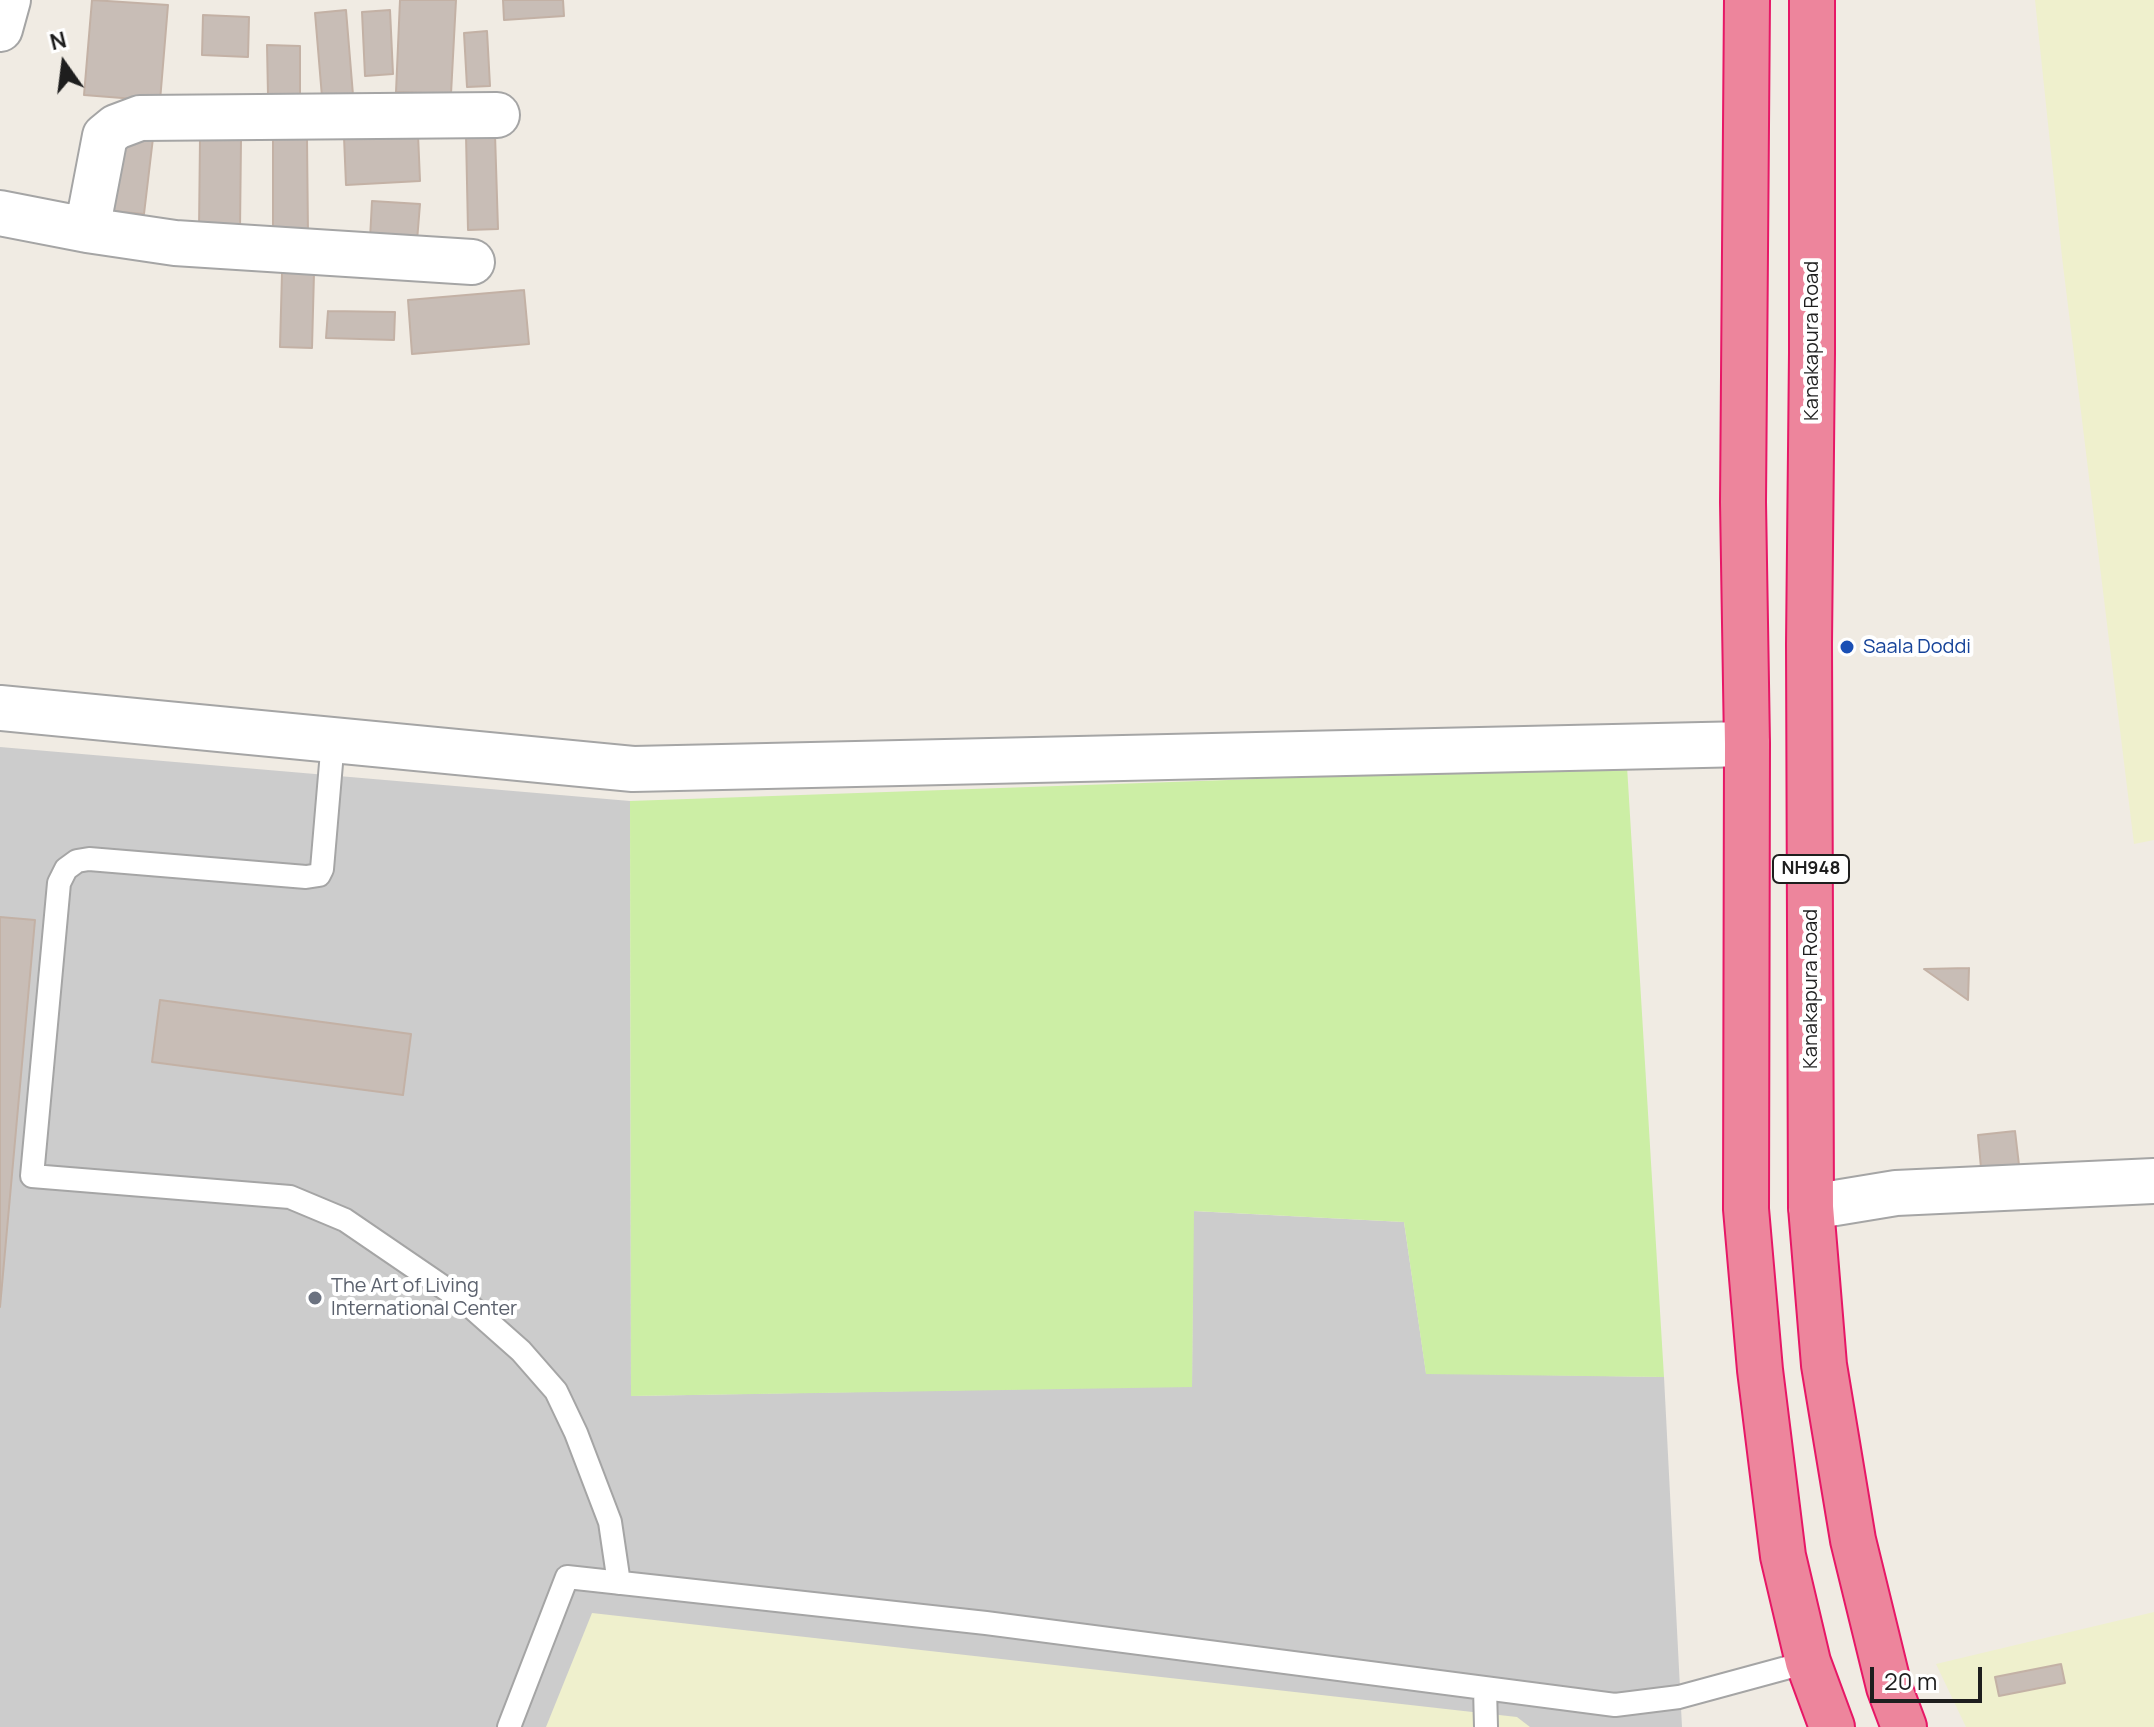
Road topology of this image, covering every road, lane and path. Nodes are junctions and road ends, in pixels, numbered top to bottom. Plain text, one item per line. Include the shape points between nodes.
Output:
1 (8, 0) edge
2 (1747, 0) edge
3 (1812, 0) edge
4 (0, 29) edge
5 (497, 115) dead end
6 (0, 213) edge
7 (87, 230) junction
8 (472, 262) dead end
9 (0, 708) edge
10 (333, 740) junction
11 (1747, 744) junction
12 (2154, 1181) edge
13 (1811, 1207) junction
14 (619, 1583) junction
15 (1808, 1662) junction
16 (1485, 1688) junction
17 (509, 1727) edge
18 (1486, 1727) edge
19 (1832, 1727) edge
20 (1904, 1727) edge

1 - 4 street
2 - 11 highway, NH948
3 - 13 highway, Kanakapura Road / NH948
5 - 7 street via 140,118 105,136
6 - 7 street
7 - 8 street via 175,243
9 - 10 street
10 - 11 street via 633,769
10 - 14 lane via 319,875 89,859 66,869 59,883 32,1176 290,1197 345,1220 455,1296 521,1351 556,1391 610,1522
11 - 15 highway, NH948 via 1746,1209 1783,1556
12 - 13 street via 1896,1193
13 - 20 highway, Kanakapura Road / NH948 via 1824,1365 1853,1540
14 - 16 lane via 986,1623
14 - 17 lane via 567,1577
15 - 16 lane via 1679,1697 1615,1705
15 - 19 highway, NH948
16 - 18 lane

